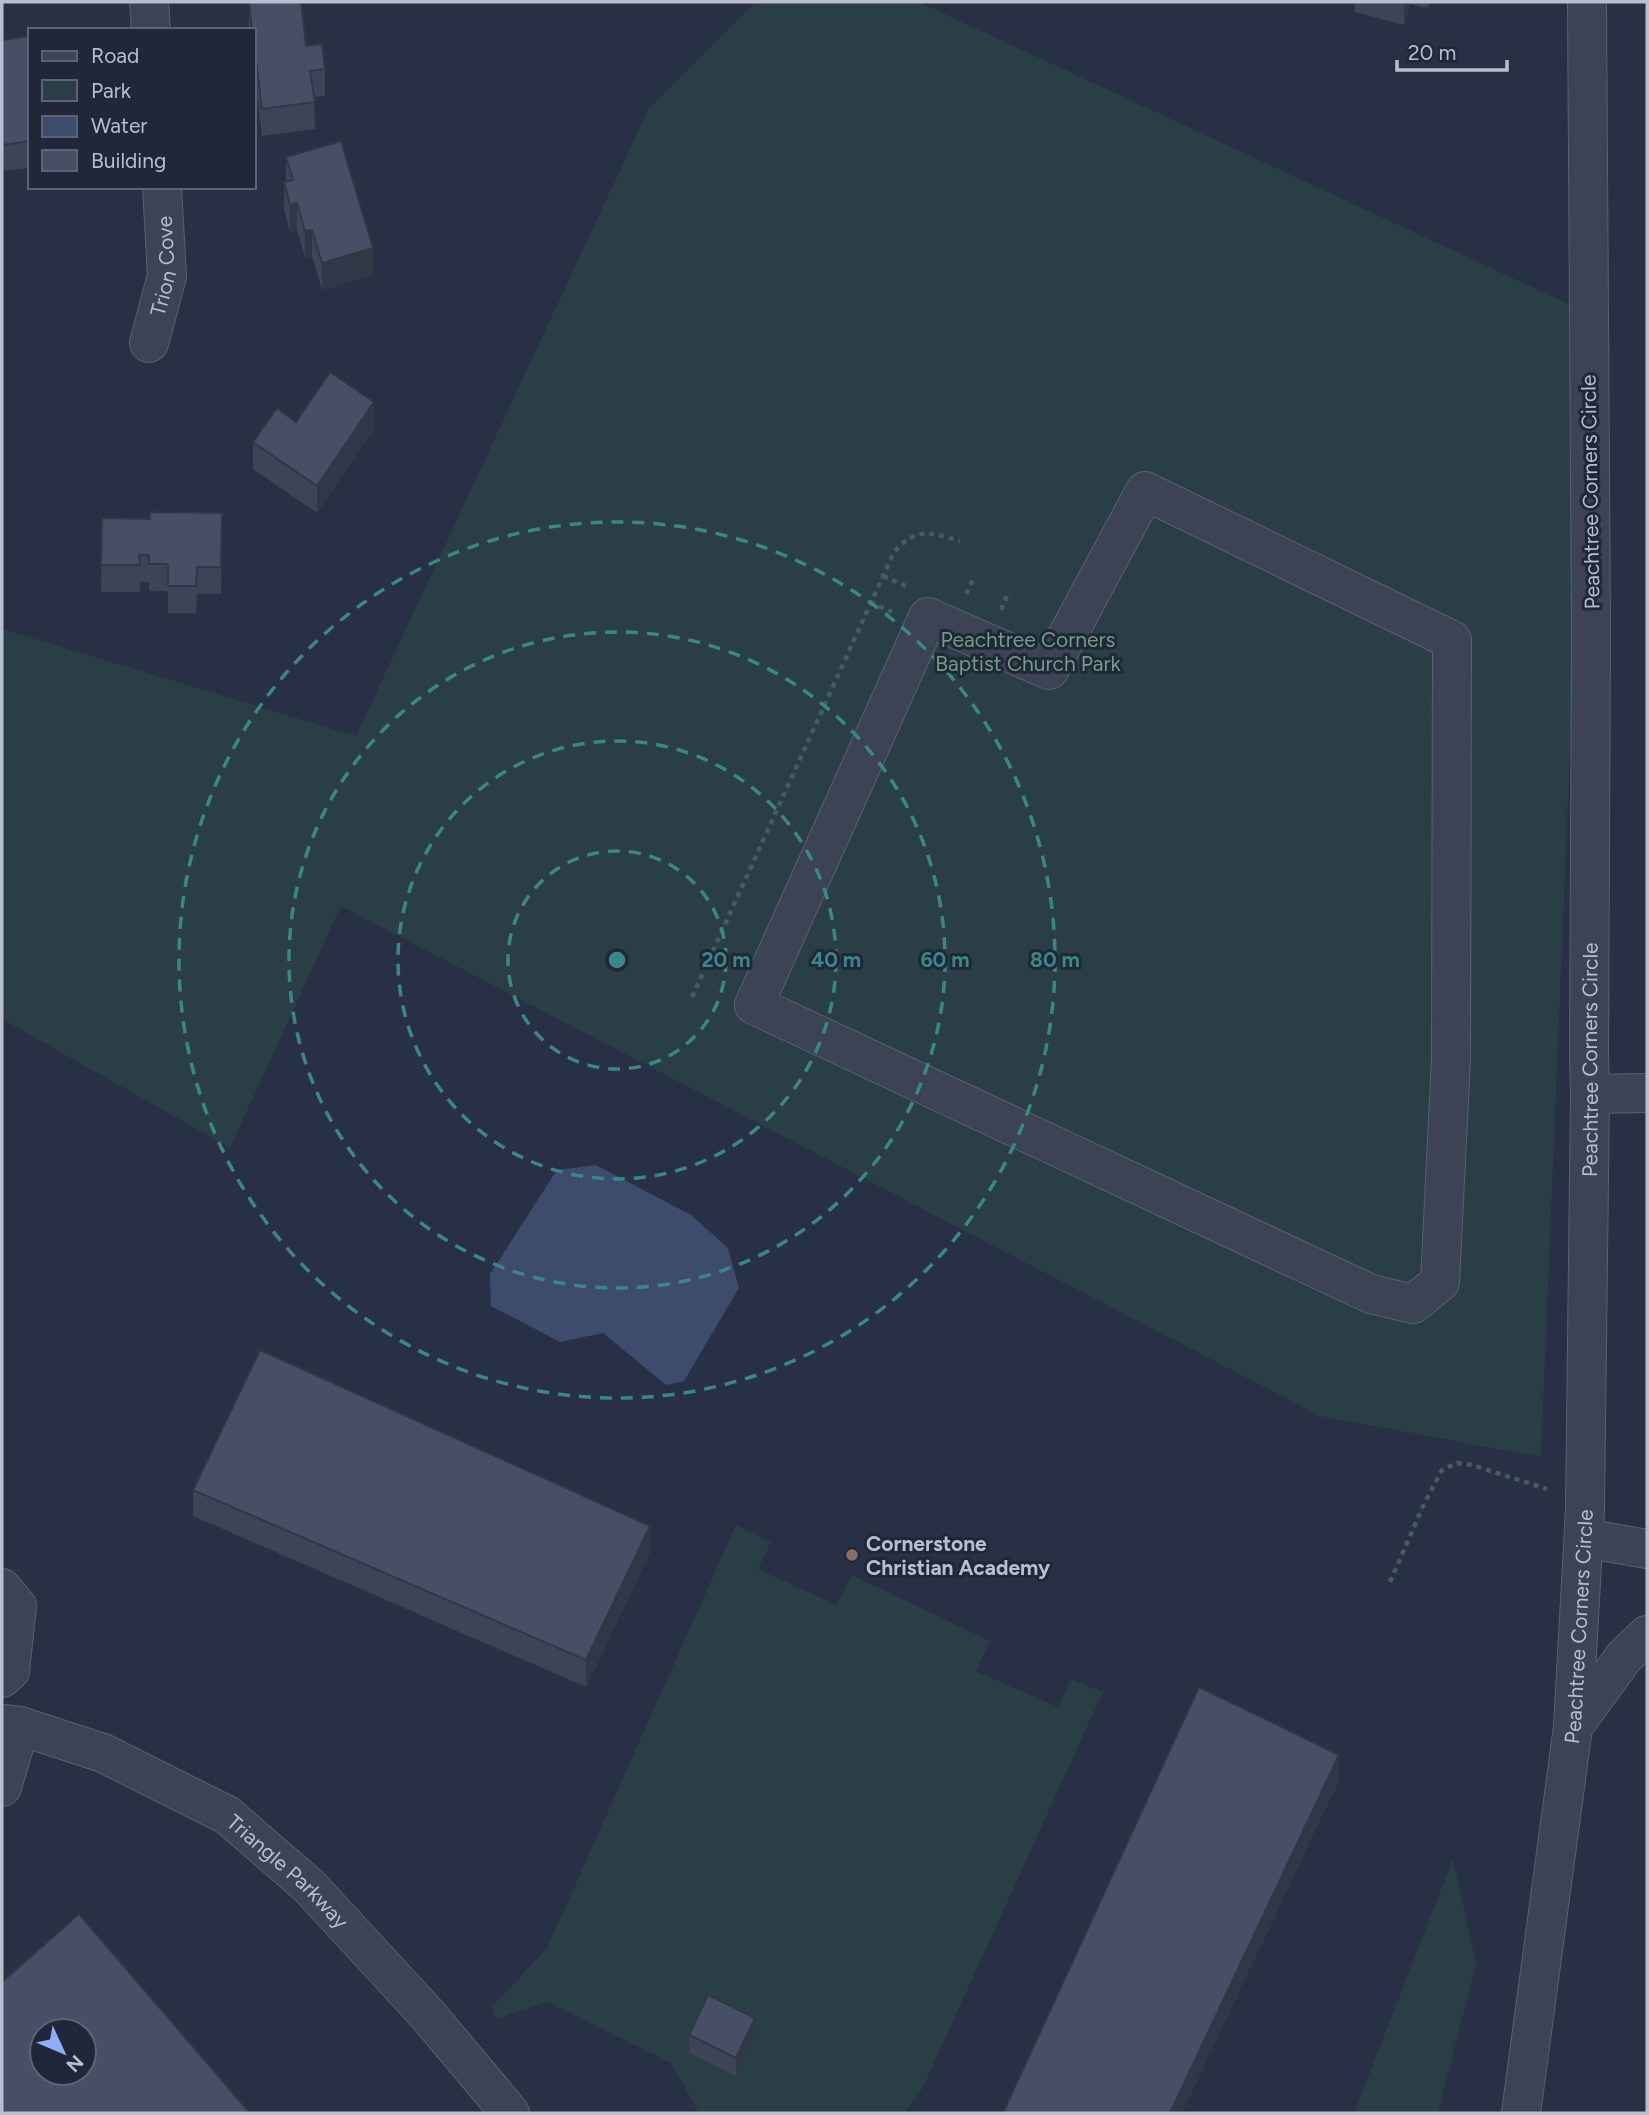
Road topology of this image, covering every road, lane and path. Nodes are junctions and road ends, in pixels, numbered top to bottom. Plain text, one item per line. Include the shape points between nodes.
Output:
1 (149, 2) edge
2 (1587, 2) edge
3 (151, 28) edge
4 (162, 189) edge
5 (149, 343) dead end
6 (960, 541) dead end
7 (883, 576) junction
8 (920, 593) dead end
9 (692, 997) dead end
10 (1647, 1093) edge
11 (1590, 1094) junction
12 (1440, 1282) joint
13 (1547, 1489) dead end
14 (1584, 1538) junction
15 (1647, 1549) edge
16 (1390, 1583) dead end
17 (2, 1588) edge
18 (1647, 1635) edge
19 (2, 1678) edge
20 (11, 1725) edge
21 (1573, 1727) junction
22 (2, 1787) edge
23 (510, 2113) edge
24 (1521, 2113) edge

1 - 3 street
2 - 11 street, Peachtree Corners Circle
4 - 5 street, Trion Cove via 167,276
6 - 7 path via 921,533 906,539
7 - 8 path
7 - 9 path
10 - 11 street
11 - 14 street, Peachtree Corners Circle
12 - 12 street via 1451,1059 1452,640 1145,491 1049,670 928,617 754,1005 1371,1294 1413,1304
13 - 16 path via 1472,1465 1457,1463 1442,1470
14 - 15 street
14 - 21 street, Peachtree Corners Circle
17 - 19 street via 17,1606 10,1671
18 - 21 street via 1624,1657
20 - 22 street
20 - 23 street, Triangle Parkway via 103,1753 227,1815 309,1886
21 - 24 street, Peachtree Corners Circle

